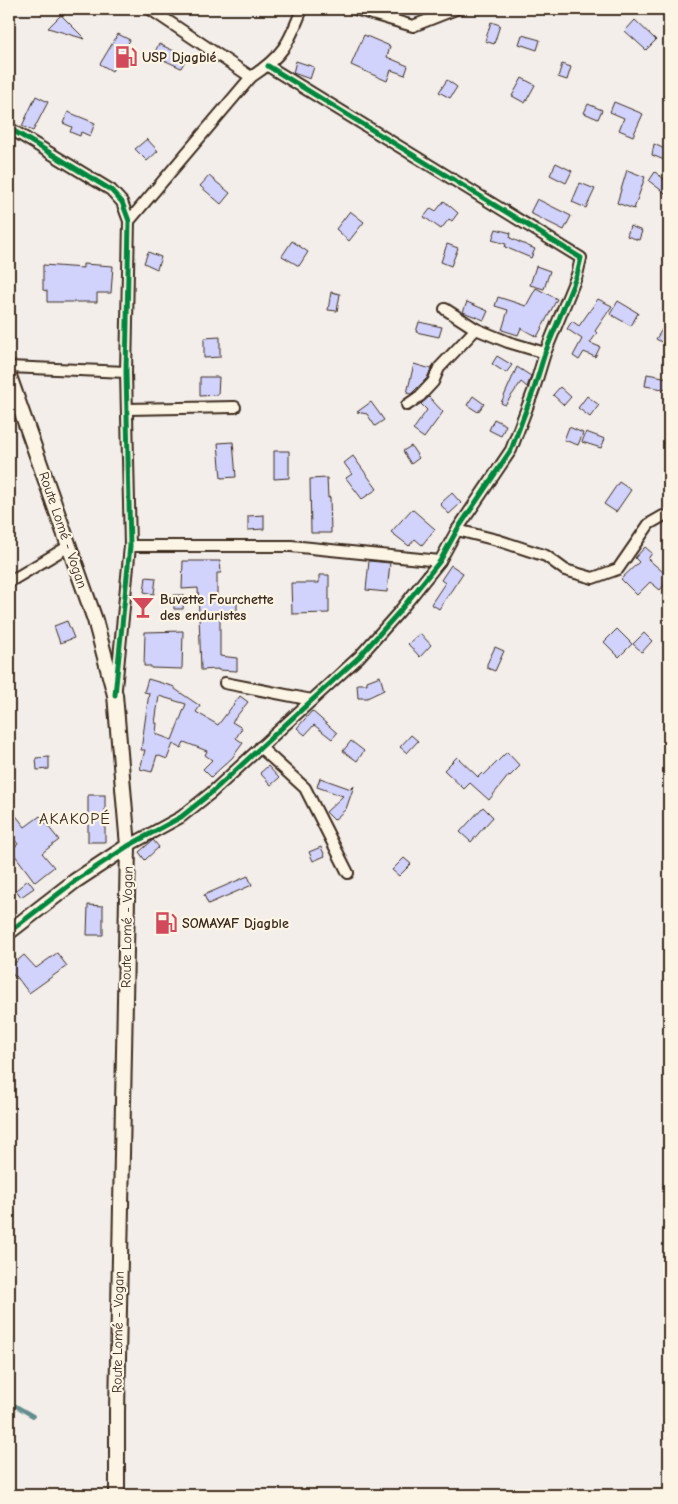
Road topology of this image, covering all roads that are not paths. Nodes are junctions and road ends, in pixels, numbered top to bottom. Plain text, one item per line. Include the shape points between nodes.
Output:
1 (150, 9) edge
2 (302, 9) edge
3 (356, 9) edge
4 (456, 9) edge
5 (268, 66) junction
6 (252, 77) junction
7 (9, 128) edge
8 (129, 221) junction
9 (445, 309) dead end
10 (476, 329) junction
11 (545, 353) junction
12 (9, 367) edge
13 (126, 372) junction
14 (9, 376) edge
15 (407, 405) dead end
16 (235, 407) dead end
17 (127, 409) junction
18 (663, 516) dead end
19 (457, 530) junction
20 (69, 546) junction
21 (130, 546) junction
22 (440, 561) junction
23 (9, 582) edge
24 (225, 683) dead end
25 (115, 695) junction
26 (312, 700) junction
27 (260, 747) junction
28 (128, 846) junction
29 (348, 873) dead end
30 (9, 932) edge
31 (117, 1495) edge

1 - 6 street
2 - 5 street via 288,43
3 - 4 street via 413,26
5 - 6 street
5 - 11 street via 581,258
6 - 8 street
7 - 8 street via 111,190 122,202
8 - 13 street
9 - 10 street
10 - 11 street
10 - 15 street via 439,368 433,382
11 - 19 street via 511,450
12 - 13 street
13 - 17 street
14 - 20 main road, Route Lomé - Vogan
16 - 17 street
17 - 21 street
18 - 19 street via 649,524 618,569 593,578 565,570 546,556
19 - 22 street
20 - 23 street
20 - 25 main road, Route Lomé - Vogan via 95,620
21 - 22 street via 291,546
21 - 25 street
22 - 26 street via 359,657
24 - 26 street
25 - 28 main road, Route Lomé - Vogan
26 - 27 street
27 - 28 street via 181,817
27 - 29 street via 305,788
28 - 30 main road
28 - 31 main road, Route Lomé - Vogan

